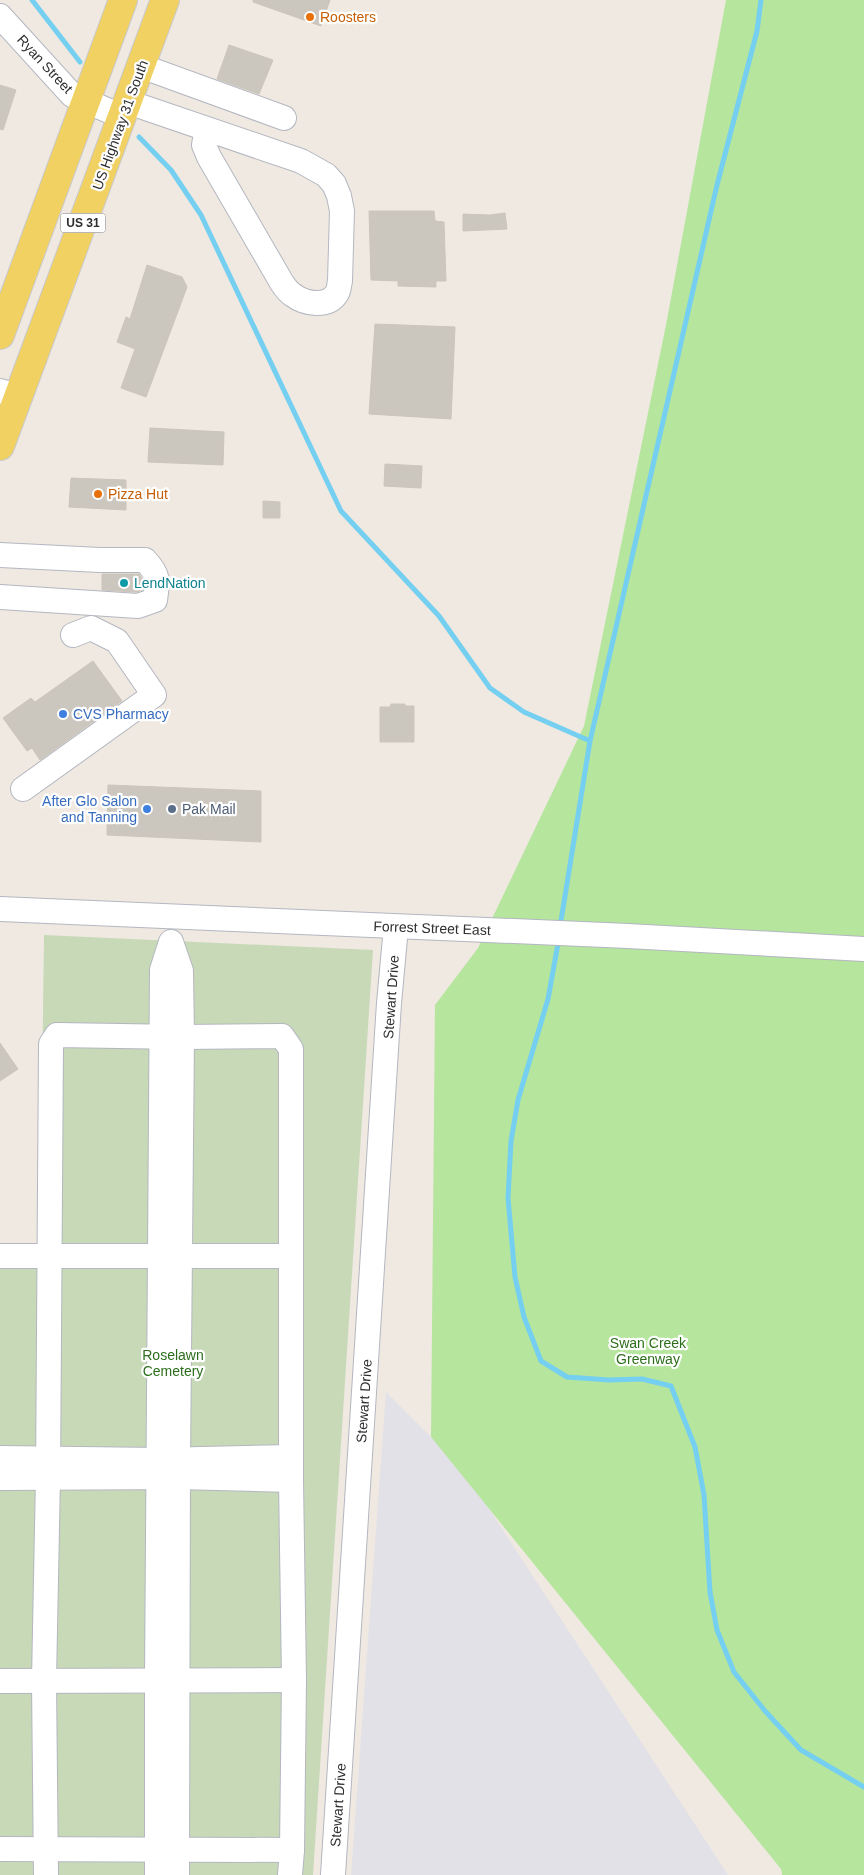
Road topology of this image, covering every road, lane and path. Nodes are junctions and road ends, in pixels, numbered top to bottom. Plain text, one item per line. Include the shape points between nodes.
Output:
1 (123, 0) edge
2 (165, 0) edge
3 (0, 16) edge
4 (141, 66) junction
5 (86, 100) junction
6 (126, 109) junction
7 (284, 118) dead end
8 (207, 129) junction
9 (1, 330) edge
10 (9, 394) edge
11 (0, 446) edge
12 (0, 555) edge
13 (0, 597) edge
14 (73, 635) dead end
15 (23, 789) dead end
16 (0, 909) edge
17 (172, 916) junction
18 (396, 927) junction
19 (864, 949) edge
20 (172, 1037) junction
21 (48, 1255) junction
22 (0, 1256) edge
23 (291, 1256) junction
24 (170, 1257) junction
25 (0, 1458) edge
26 (48, 1468) junction
27 (168, 1468) junction
28 (291, 1468) junction
29 (0, 1478) edge
30 (167, 1680) junction
31 (294, 1680) junction
32 (0, 1681) edge
33 (44, 1681) junction
34 (0, 1849) edge
35 (46, 1850) junction
36 (168, 1850) junction
37 (292, 1850) junction
38 (46, 1875) edge
39 (157, 1875) edge
40 (177, 1875) edge
41 (290, 1875) edge
42 (333, 1875) edge

1 - 5 main road, US 31
2 - 4 main road, US Highway 31 South / US 31
3 - 5 street, Ryan Street via 72,95
4 - 6 main road, US Highway 31 South / US 31
4 - 7 street
5 - 6 street, Ryan Street
5 - 9 main road, US 31
6 - 8 street, Ryan Street
6 - 10 main road, US Highway 31 South / US 31
8 - 8 street, Ryan Street via 301,161 326,175 334,184 342,211 340,281 338,292 330,301 302,300 291,295 282,283 209,157 204,145
10 - 11 main road, US Highway 31 South / US 31
12 - 13 street via 145,560 156,571 157,587 155,600 138,606
14 - 15 street via 91,628 117,641 154,695
16 - 17 street, Forrest Street East
17 - 18 street, Forrest Street East
17 - 20 street via 171,942 162,970
18 - 19 street, Forrest Street East
18 - 42 street, Stewart Drive
20 - 21 street via 57,1035 51,1044
20 - 23 street via 282,1036 291,1049
20 - 24 street
21 - 22 street
21 - 24 street
21 - 26 street
23 - 24 street
23 - 28 street
24 - 27 street
25 - 26 street
26 - 27 street
26 - 29 street
26 - 33 street
27 - 28 street
27 - 30 street
28 - 31 street
30 - 31 street
30 - 33 street
30 - 36 street
31 - 37 street
32 - 33 street
33 - 35 street
34 - 35 street
35 - 36 street
35 - 38 street
36 - 37 street
36 - 39 street
36 - 40 street
37 - 41 street

